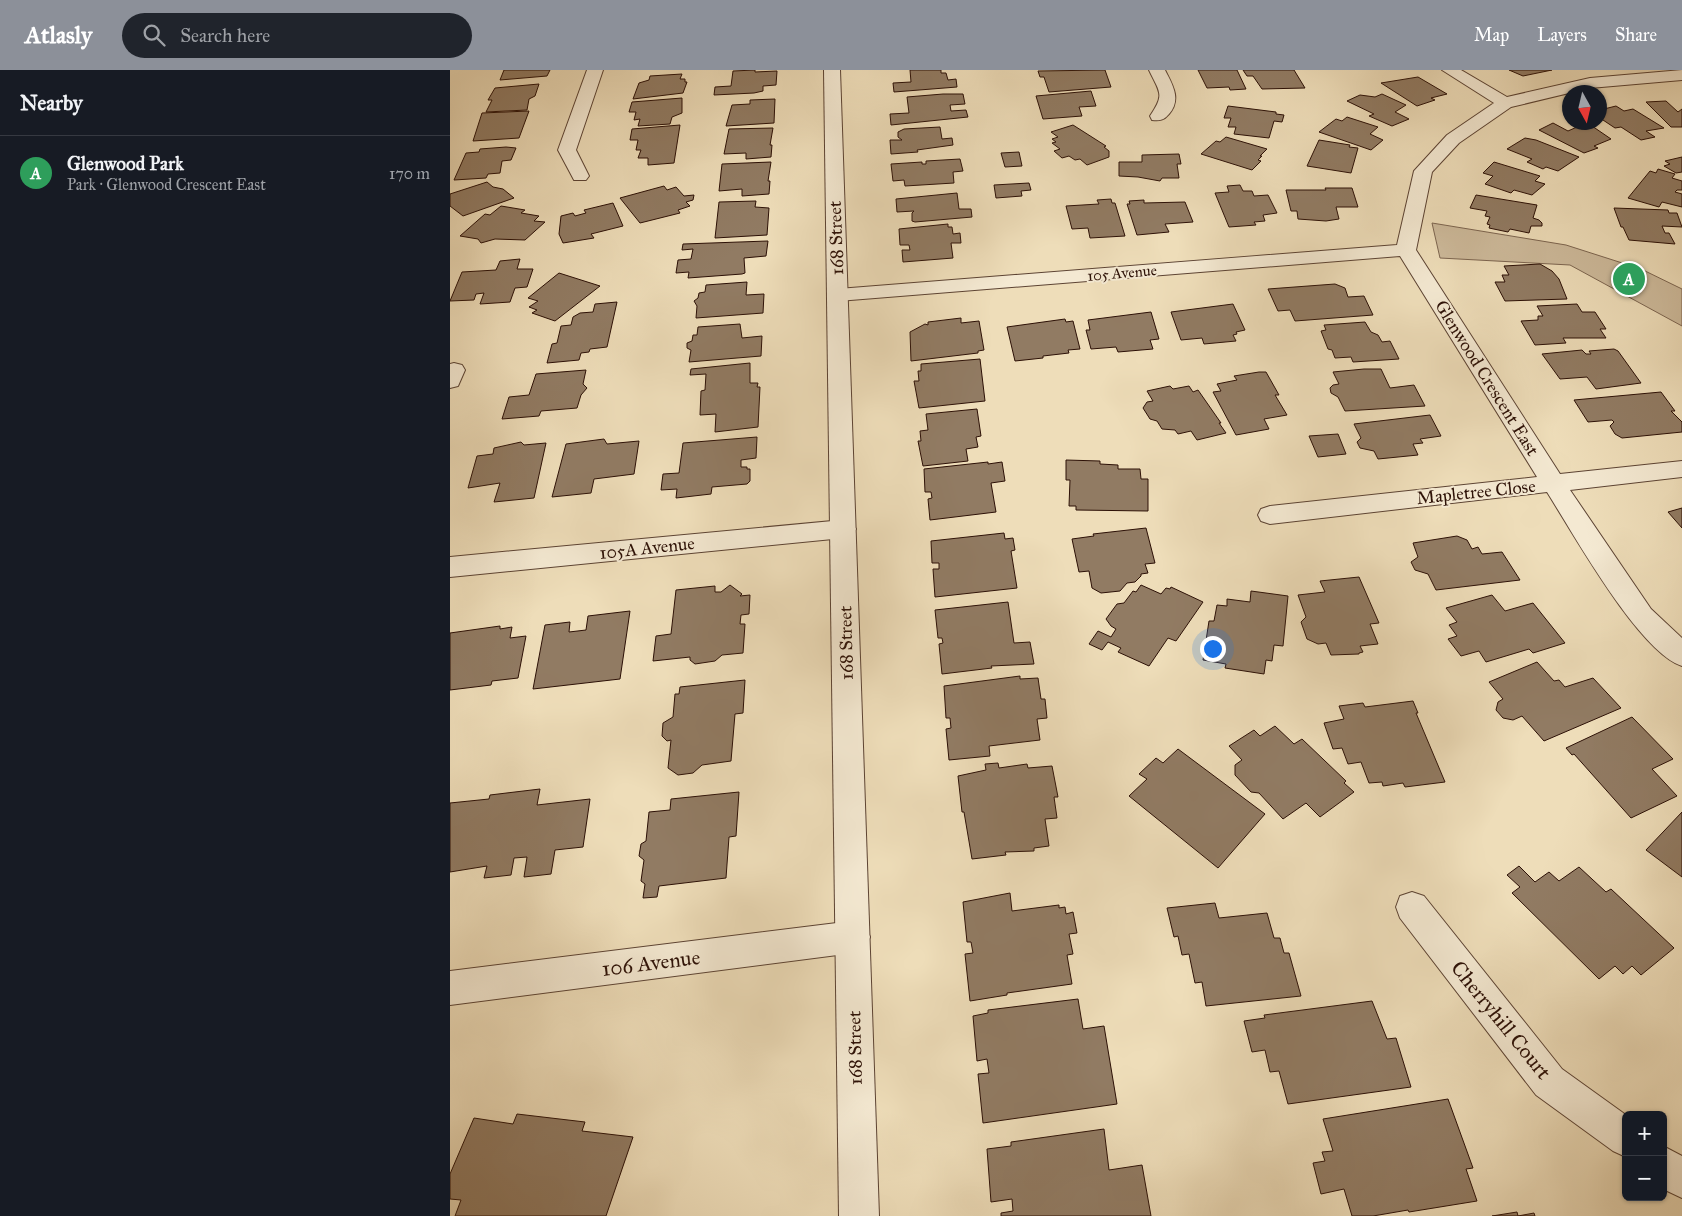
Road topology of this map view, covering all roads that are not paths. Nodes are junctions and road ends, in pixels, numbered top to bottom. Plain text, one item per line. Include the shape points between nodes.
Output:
1 (596, 70) edge
2 (832, 70) edge
3 (1157, 70) edge
4 (1450, 70) edge
5 (1682, 75) edge
6 (1505, 103) junction
7 (1158, 116) dead end
8 (580, 176) dead end
9 (1406, 250) junction
10 (838, 296) junction
11 (1682, 469) edge
12 (1553, 483) junction
13 (1270, 515) dead end
14 (843, 529) junction
15 (450, 567) edge
16 (1682, 655) edge
17 (1412, 907) dead end
18 (853, 937) junction
19 (450, 988) edge
20 (1622, 1135) edge
21 (1667, 1168) edge
22 (1682, 1179) edge
23 (859, 1216) edge

1 - 8 street via 567,150
2 - 10 street, 168 Street
3 - 7 street via 1169,102
4 - 6 street
5 - 6 street via 1590,83
6 - 9 street via 1453,139 1423,171
9 - 10 street, 105 Avenue
9 - 12 street, Glenwood Crescent East
10 - 14 street, 168 Street
11 - 12 street, Mapletree Close
12 - 13 street, Mapletree Close
12 - 16 street, Glenwood Crescent East via 1641,616
14 - 15 street, 105A Avenue
14 - 18 street, 168 Street
17 - 20 street, Cherryhill Court via 1549,1082
18 - 19 street, 106 Avenue
18 - 23 street, 168 Street
21 - 22 street

